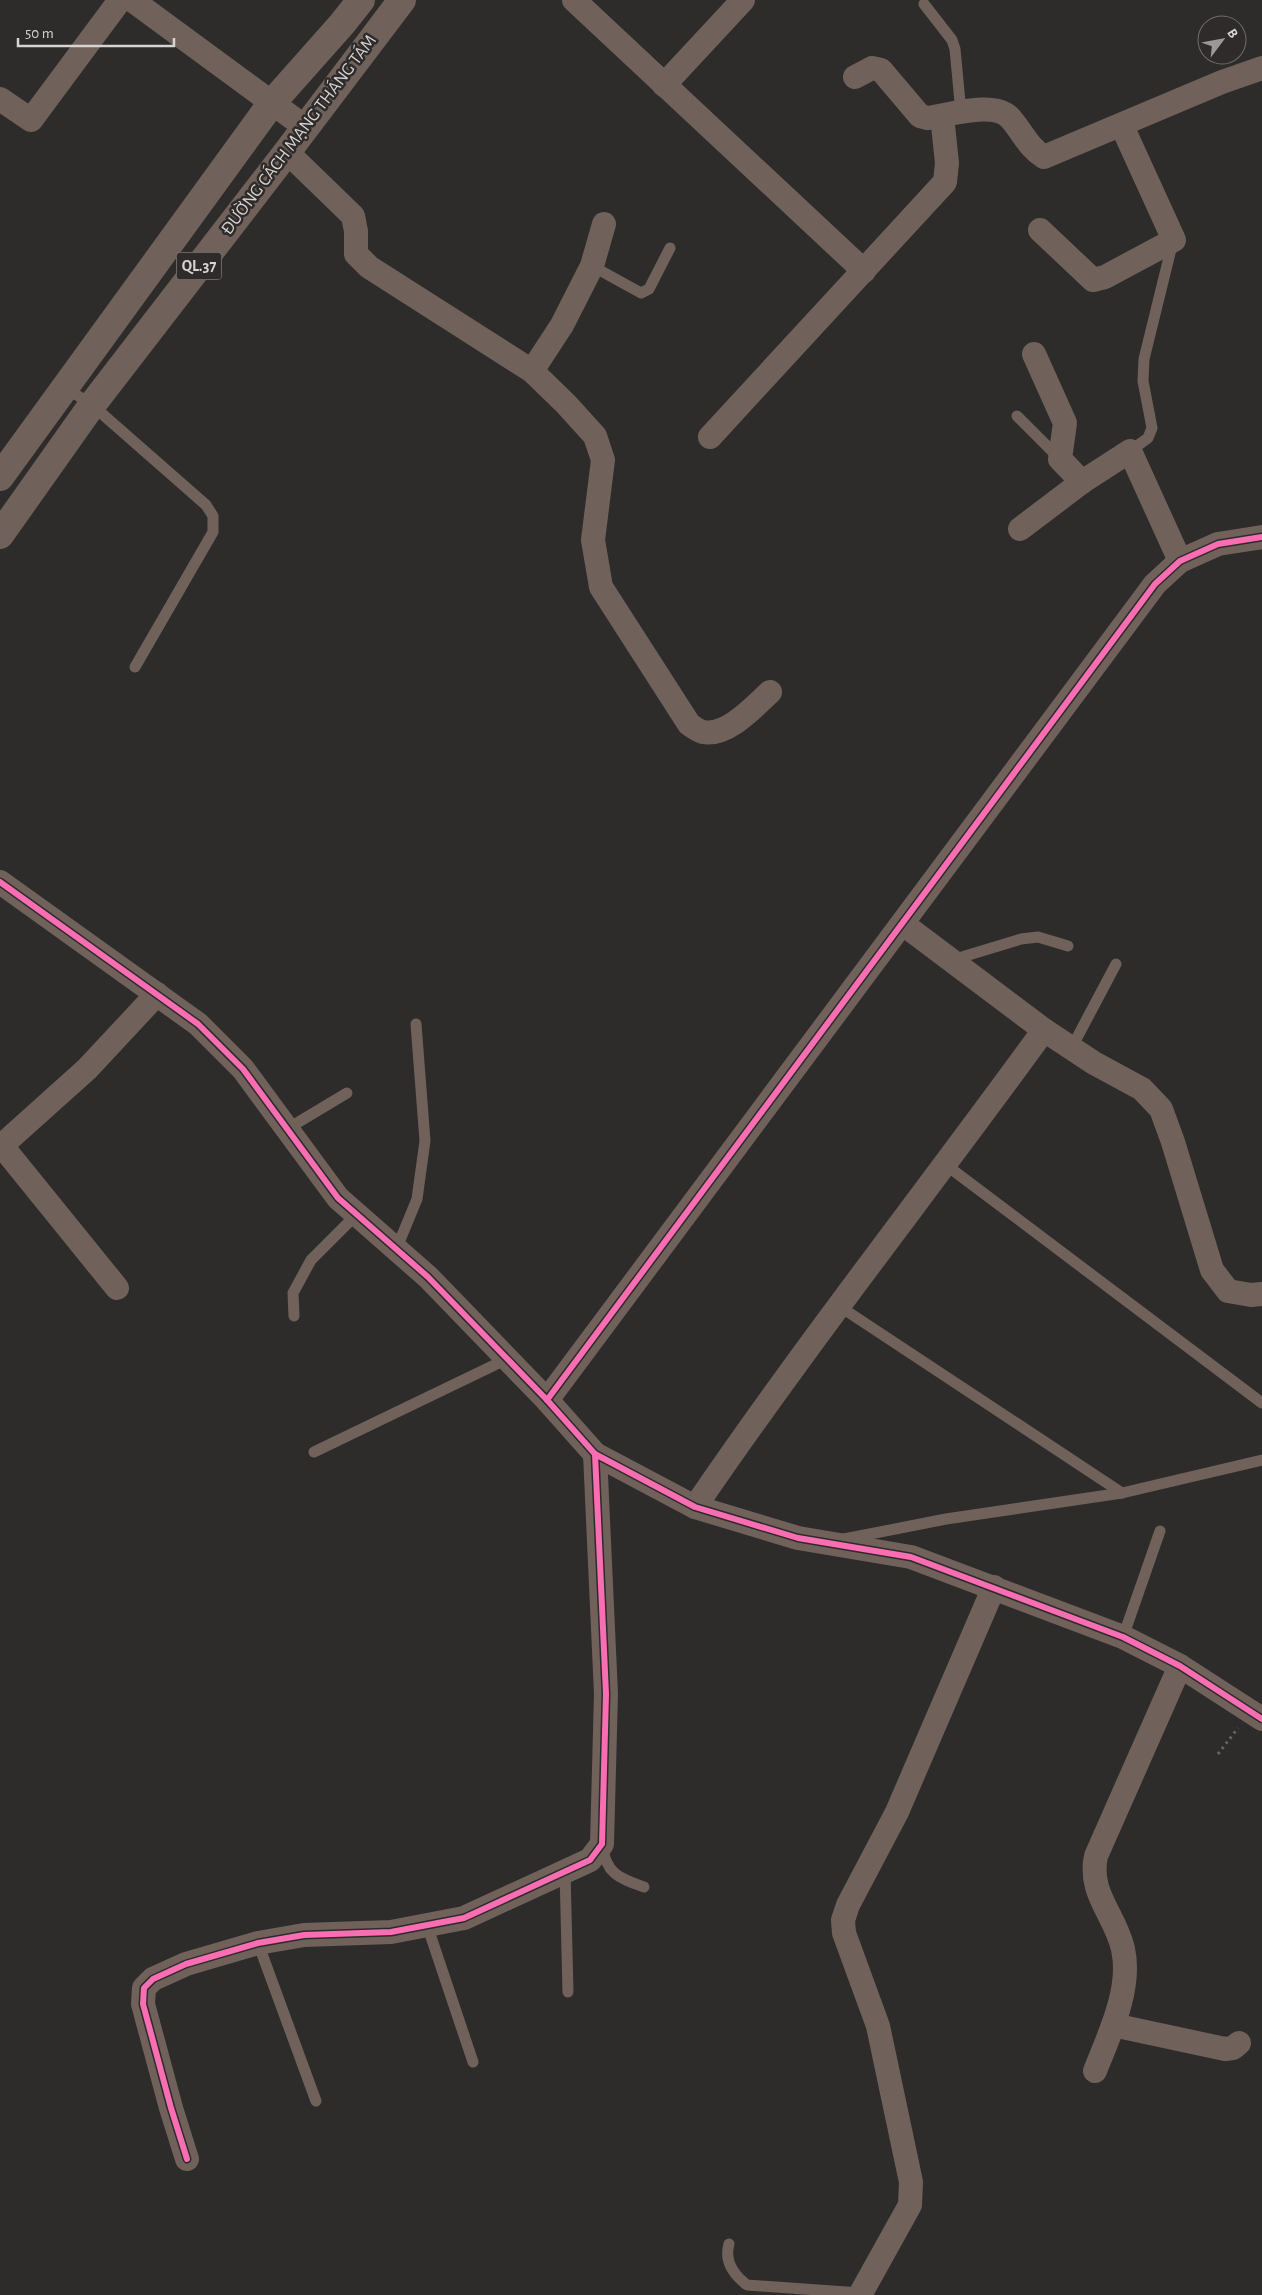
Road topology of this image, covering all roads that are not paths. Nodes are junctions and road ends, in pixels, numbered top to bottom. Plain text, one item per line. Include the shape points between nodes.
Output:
1 (120, 0) edge
2 (132, 0) edge
3 (361, 0) edge
4 (402, 0) edge
5 (574, 0) edge
6 (743, 0) edge
7 (924, 4) dead end
8 (1262, 68) edge
9 (855, 77) dead end
10 (664, 84) junction
11 (0, 99) edge
12 (271, 104) junction
13 (952, 114) junction
14 (1122, 126) junction
15 (305, 127) junction
16 (288, 152) junction
17 (604, 224) dead end
18 (1040, 230) dead end
19 (1174, 240) junction
20 (670, 248) dead end
21 (592, 266) junction
22 (864, 271) junction
23 (1034, 354) dead end
24 (532, 371) junction
25 (66, 388) junction
26 (92, 405) junction
27 (1017, 416) dead end
28 (710, 437) dead end
29 (1130, 452) junction
30 (1060, 459) junction
31 (0, 477) edge
32 (1082, 482) junction
33 (1020, 529) dead end
34 (0, 535) edge
35 (1262, 537) edge
36 (1180, 561) junction
37 (135, 667) dead end
38 (770, 692) dead end
39 (0, 882) edge
40 (903, 924) junction
41 (1068, 946) dead end
42 (952, 960) junction
43 (1116, 964) dead end
44 (157, 994) junction
45 (416, 1024) dead end
46 (1044, 1030) junction
47 (1072, 1049) junction
48 (347, 1094) dead end
49 (287, 1129) junction
50 (1, 1146) edge
51 (946, 1165) junction
52 (356, 1215) junction
53 (396, 1250) junction
54 (117, 1288) dead end
55 (1262, 1294) edge
56 (839, 1306) junction
57 (294, 1316) dead end
58 (506, 1359) junction
59 (547, 1400) junction
60 (1262, 1403) edge
61 (314, 1452) dead end
62 (595, 1454) junction
63 (1262, 1460) edge
64 (1122, 1493) junction
65 (695, 1507) junction
66 (1160, 1531) dead end
67 (825, 1542) junction
68 (994, 1587) junction
69 (1123, 1637) junction
70 (1180, 1666) junction
71 (1256, 1715) edge
72 (602, 1844) junction
73 (565, 1871) junction
74 (644, 1887) dead end
75 (427, 1925) junction
76 (258, 1943) junction
77 (568, 1992) dead end
78 (1113, 2025) junction
79 (1240, 2043) dead end
80 (473, 2062) dead end
81 (1095, 2071) dead end
82 (316, 2101) dead end
83 (187, 2159) dead end
84 (729, 2244) dead end
85 (860, 2294) edge

1 - 11 street via 31,120
2 - 12 street
3 - 12 main road, ĐƯỜNG CÁCH MẠNG THÁNG TÁM / QL.37
4 - 15 main road, ĐƯỜNG CÁCH MẠNG THÁNG TÁM / QL.37
5 - 10 street
6 - 10 street
7 - 13 lane via 956,49
8 - 14 street
9 - 13 street via 872,68 881,70 920,116
10 - 22 street
12 - 15 street
12 - 25 main road, ĐƯỜNG CÁCH MẠNG THÁNG TÁM / QL.37
13 - 14 street via 999,109 1010,117 1032,150 1044,157
13 - 22 street via 945,182
14 - 19 street
15 - 16 main road, ĐƯỜNG CÁCH MẠNG THÁNG TÁM / QL.37
16 - 24 street via 353,216 356,254 369,267
16 - 26 main road, ĐƯỜNG CÁCH MẠNG THÁNG TÁM / QL.37
17 - 21 street
18 - 19 street via 1092,280 1105,277
19 - 29 lane via 1144,359 1143,380 1152,428 1148,438
20 - 21 lane via 648,289 641,293
21 - 24 street via 562,325
22 - 28 street
23 - 30 street via 1065,423
24 - 38 street via 595,436 603,460 593,540 601,587 689,724 703,732 718,731 744,717
25 - 26 lane
25 - 31 main road, ĐƯỜNG CÁCH MẠNG THÁNG TÁM / QL.37
26 - 34 main road, ĐƯỜNG CÁCH MẠNG THÁNG TÁM / QL.37
26 - 37 lane via 189,488 213,516 212,532
27 - 30 lane
29 - 32 street
29 - 36 street
30 - 32 street
32 - 33 street
35 - 36 street via 1218,544
36 - 40 street via 1156,584
39 - 44 street
40 - 42 street
40 - 59 street
41 - 42 lane via 1038,937 1021,939
42 - 46 street
43 - 47 lane
44 - 49 street via 198,1024 244,1069
44 - 50 street via 86,1069
45 - 53 lane via 425,1141 417,1199
46 - 47 street
46 - 51 street
47 - 55 street via 1142,1089 1161,1109 1212,1270 1228,1291
48 - 49 lane
49 - 52 street via 338,1198
50 - 54 street
51 - 56 street
51 - 60 lane
52 - 53 street
52 - 57 lane via 312,1260 293,1293
53 - 58 street via 428,1277
56 - 64 lane
56 - 65 street via 756,1417
58 - 59 street
58 - 61 lane
59 - 62 street
62 - 65 street
62 - 72 street via 606,1694
63 - 64 lane
64 - 67 lane via 946,1519
65 - 67 street via 798,1538
66 - 69 lane
67 - 68 street via 912,1557
68 - 69 street
68 - 85 street via 897,1812 843,1920 844,1933 878,2026 912,2182 910,2205
69 - 70 street
70 - 71 street
70 - 78 street via 1096,1856 1092,1872 1123,1951 1124,1981
72 - 73 street via 590,1860
72 - 74 lane via 610,1870 623,1880
73 - 75 street via 464,1918
73 - 77 lane
75 - 76 street via 391,1932 304,1935
75 - 80 lane
76 - 82 lane
76 - 83 street via 186,1964 153,1979 144,1988 146,2013
78 - 79 street via 1225,2049
78 - 81 street
84 - 85 lane via 726,2254 731,2267 747,2285

